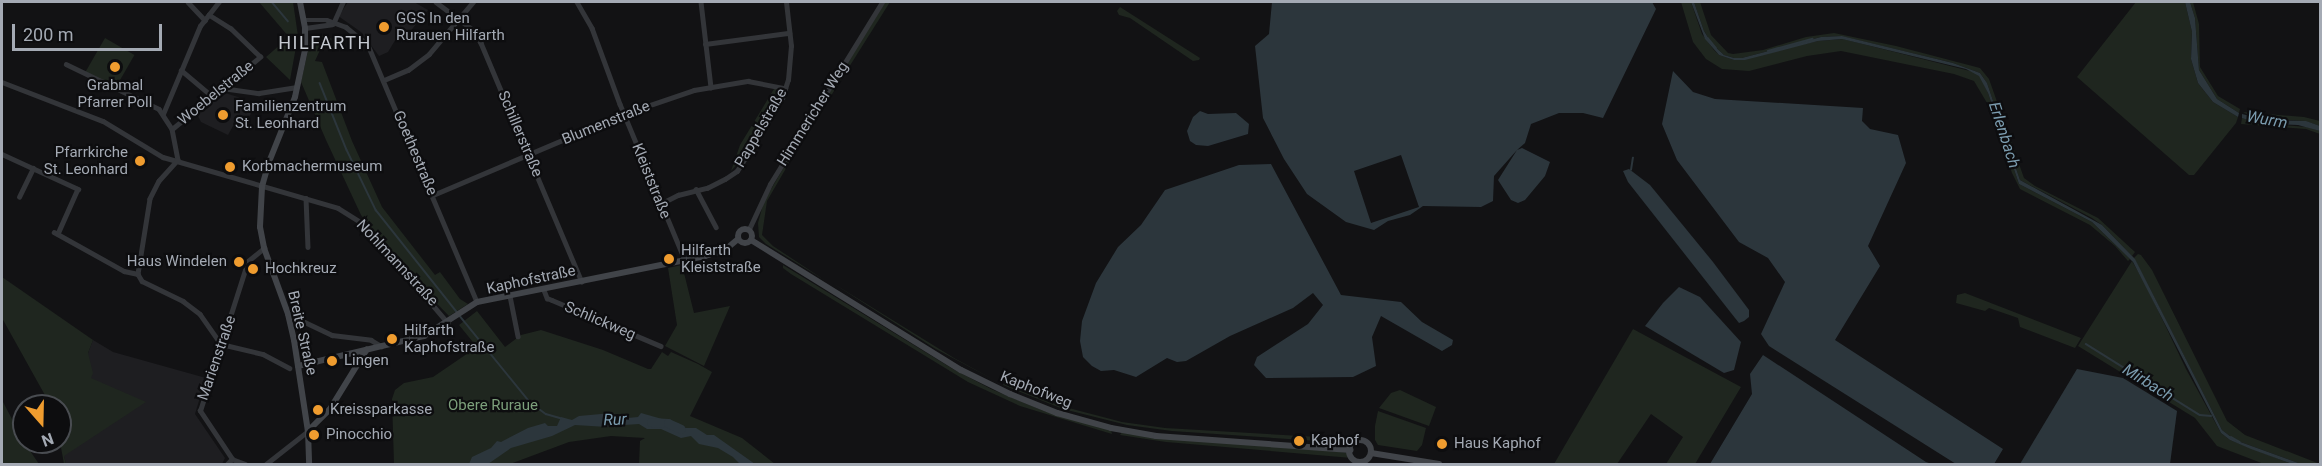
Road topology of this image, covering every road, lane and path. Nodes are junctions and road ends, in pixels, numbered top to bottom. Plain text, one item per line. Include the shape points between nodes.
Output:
1 (188, 2) edge
2 (219, 2) edge
3 (300, 2) edge
4 (343, 2) edge
5 (436, 2) edge
6 (472, 2) edge
7 (577, 2) edge
8 (701, 2) edge
9 (786, 2) edge
10 (882, 2) edge
11 (209, 15) junction
12 (459, 18) junction
13 (205, 20) junction
14 (305, 24) junction
15 (333, 24) junction
16 (789, 33) junction
17 (705, 44) junction
18 (66, 64) dead end
19 (181, 70) junction
20 (384, 80) junction
21 (2, 82) edge
22 (297, 87) junction
23 (711, 87) junction
24 (222, 88) junction
25 (785, 88) junction
26 (211, 95) junction
27 (163, 114) junction
28 (624, 114) junction
29 (172, 129) junction
30 (2, 154) edge
31 (528, 155) junction
32 (178, 160) junction
33 (33, 168) junction
34 (262, 187) junction
35 (696, 189) junction
36 (433, 195) junction
37 (19, 196) dead end
38 (306, 198) junction
39 (660, 204) junction
40 (716, 227) dead end
41 (749, 230) junction
42 (738, 239) junction
43 (751, 240) junction
44 (308, 247) dead end
45 (264, 248) junction
46 (685, 260) junction
47 (138, 274) junction
48 (582, 282) junction
49 (544, 290) junction
50 (510, 296) junction
51 (477, 302) junction
52 (288, 314) junction
53 (448, 323) junction
54 (518, 336) dead end
55 (221, 344) junction
56 (381, 346) junction
57 (661, 346) dead end
58 (367, 349) junction
59 (298, 366) junction
60 (289, 368) dead end
61 (308, 431) junction
62 (1350, 450) junction
63 (1371, 453) junction
64 (232, 459) junction
65 (227, 465) edge
66 (245, 465) edge
67 (266, 465) edge
68 (309, 465) edge
69 (1439, 465) edge

1 - 13 street
2 - 11 street
3 - 14 main road, Breite Straße
4 - 15 street
5 - 12 street, Schillerstraße
6 - 12 street
7 - 28 street, Kleiststraße via 592,28
8 - 17 street
9 - 16 street, Pappelstraße
10 - 41 street, Himmericher Weg via 770,184
11 - 13 street
11 - 24 street, Woebelstraße via 231,29 260,57
12 - 20 street via 418,63
12 - 31 street, Schillerstraße via 481,43
13 - 19 street
14 - 15 street, Goethestraße via 327,20
14 - 22 main road, Breite Straße via 305,50
15 - 20 street, Goethestraße via 362,38
16 - 17 street
16 - 25 street, Pappelstraße via 790,64
17 - 23 street
18 - 27 street via 151,103
19 - 26 street
19 - 27 street
20 - 36 street, Goethestraße
21 - 32 street, Nohlmannstraße via 104,122 163,156
22 - 24 street via 259,93
22 - 34 main road, Breite Straße
23 - 25 street, Blumenstraße via 748,81
23 - 28 street, Blumenstraße
24 - 26 street, Woebelstraße
25 - 35 street, Pappelstraße via 737,171 707,188
26 - 29 street, Woebelstraße
27 - 29 street
28 - 31 street, Blumenstraße
28 - 39 street, Kleiststraße
29 - 32 street
30 - 33 street
31 - 36 street, Blumenstraße
31 - 48 street, Schillerstraße
32 - 34 street, Nohlmannstraße
32 - 47 street via 159,181 150,199
33 - 37 street
33 - 47 street via 78,189 56,233 124,271
34 - 38 street, Nohlmannstraße
34 - 45 main road, Breite Straße via 260,227
35 - 39 street, Pappelstraße
35 - 40 street
36 - 51 street, Goethestraße
38 - 44 street
38 - 53 street, Nohlmannstraße via 338,208 364,224
39 - 46 street, Kleiststraße
41 - 42 main road via 739,231
41 - 43 main road
42 - 43 main road via 744,243
42 - 46 main road, Kaphofstraße via 725,250
43 - 62 main road, Kaphofweg via 961,370 1057,413 1156,436
45 - 52 main road, Breite Straße
45 - 55 street, Marienstraße via 248,261
46 - 48 main road, Kaphofstraße
47 - 55 street via 200,314
48 - 49 main road, Kaphofstraße
49 - 50 main road, Kaphofstraße
49 - 57 street, Schlickweg via 547,298
50 - 51 main road, Kaphofstraße
50 - 54 street
51 - 53 main road, Kaphofstraße
52 - 56 street via 332,335 371,340
52 - 59 main road, Breite Straße
53 - 56 main road, Kaphofstraße via 424,336
55 - 60 street via 263,354
55 - 64 street, Marienstraße via 200,411
56 - 58 main road, Kaphofstraße
58 - 59 main road, Kaphofstraße
58 - 61 main road via 330,409
59 - 61 main road, Breite Straße
61 - 67 street
61 - 68 main road, Breite Straße
62 - 63 main road, Kaphofweg via 1358,462 1367,460
62 - 63 main road, Kaphofweg via 1355,442 1361,441 1369,445
63 - 69 main road, Kaphofweg
64 - 65 street
64 - 66 street

